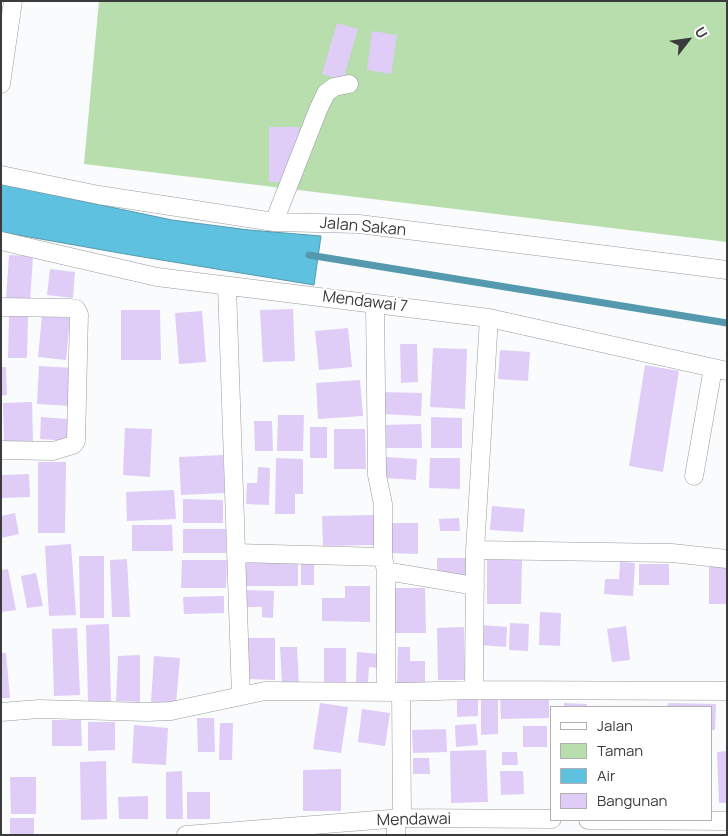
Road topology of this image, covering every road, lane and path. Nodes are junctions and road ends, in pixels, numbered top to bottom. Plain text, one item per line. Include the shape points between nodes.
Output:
1 (13, 1) edge
2 (1, 84) edge
3 (349, 84) dead end
4 (1, 175) edge
5 (274, 222) junction
6 (1, 241) edge
7 (727, 270) edge
8 (227, 286) junction
9 (375, 304) junction
10 (1, 307) edge
11 (489, 318) junction
12 (720, 370) edge
13 (1, 450) edge
14 (694, 476) dead end
15 (475, 550) junction
16 (236, 553) junction
17 (727, 559) edge
18 (385, 564) junction
19 (475, 586) junction
20 (474, 690) junction
21 (727, 691) edge
22 (393, 692) junction
23 (241, 696) junction
24 (1, 712) edge
25 (550, 819) edge
26 (713, 821) edge
27 (727, 821) edge
28 (398, 824) edge
29 (186, 835) edge

1 - 2 street
3 - 5 street via 334,87 326,93
4 - 5 street, Jalan Sakan via 98,195
5 - 7 street, Jalan Sakan via 359,224
6 - 8 street, Mendawai 7 via 157,277
8 - 9 street, Mendawai 7
8 - 16 street
9 - 11 street, Mendawai 7
9 - 18 street via 377,475
10 - 13 street via 70,308 79,314 74,445 53,451
11 - 12 street, Mendawai 7
11 - 15 street
12 - 14 street
15 - 17 street via 672,553
15 - 19 street
16 - 18 street
16 - 23 street
18 - 19 street
18 - 22 street
19 - 20 street
20 - 21 street
20 - 22 street
22 - 23 street via 265,691
22 - 28 street
23 - 24 street via 171,711 39,709
25 - 28 street, Mendawai
26 - 27 street
28 - 29 street, Mendawai

